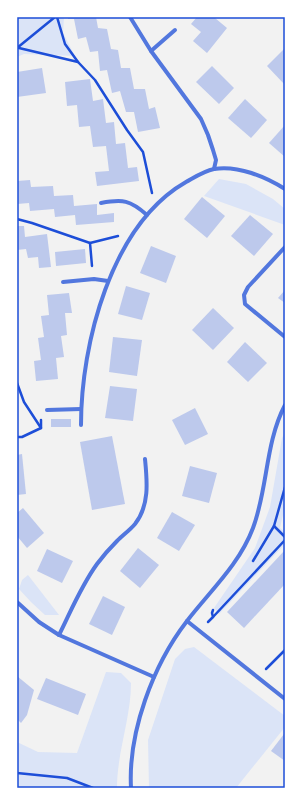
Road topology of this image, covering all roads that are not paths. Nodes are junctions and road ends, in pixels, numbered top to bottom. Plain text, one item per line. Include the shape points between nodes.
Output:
1 (130, 17) edge
2 (175, 30) dead end
3 (151, 51) junction
4 (214, 169) junction
5 (285, 189) edge
6 (101, 203) dead end
7 (147, 215) junction
8 (285, 247) edge
9 (108, 281) junction
10 (63, 282) dead end
11 (285, 337) edge
12 (285, 405) edge
13 (81, 409) junction
14 (47, 410) road end
15 (81, 425) dead end
16 (145, 459) dead end
17 (17, 602) edge
18 (187, 621) junction
19 (59, 635) junction
20 (154, 677) junction
21 (285, 700) edge
22 (131, 788) edge

1 - 3 street
2 - 3 street
3 - 4 street via 201,119 216,160
4 - 5 street via 248,172
4 - 7 street via 180,185
6 - 7 street via 127,201
7 - 9 street via 134,232
8 - 11 street via 248,287 244,295 245,304
9 - 10 street via 94,278
9 - 13 street via 87,358
12 - 18 street via 272,439 253,528 241,554
13 - 14 street
13 - 15 street
16 - 19 street via 147,484 143,510 136,523 97,564 82,587
17 - 19 street via 38,622
18 - 20 street via 172,642
18 - 21 street
19 - 20 street
20 - 22 street via 138,725 132,754

